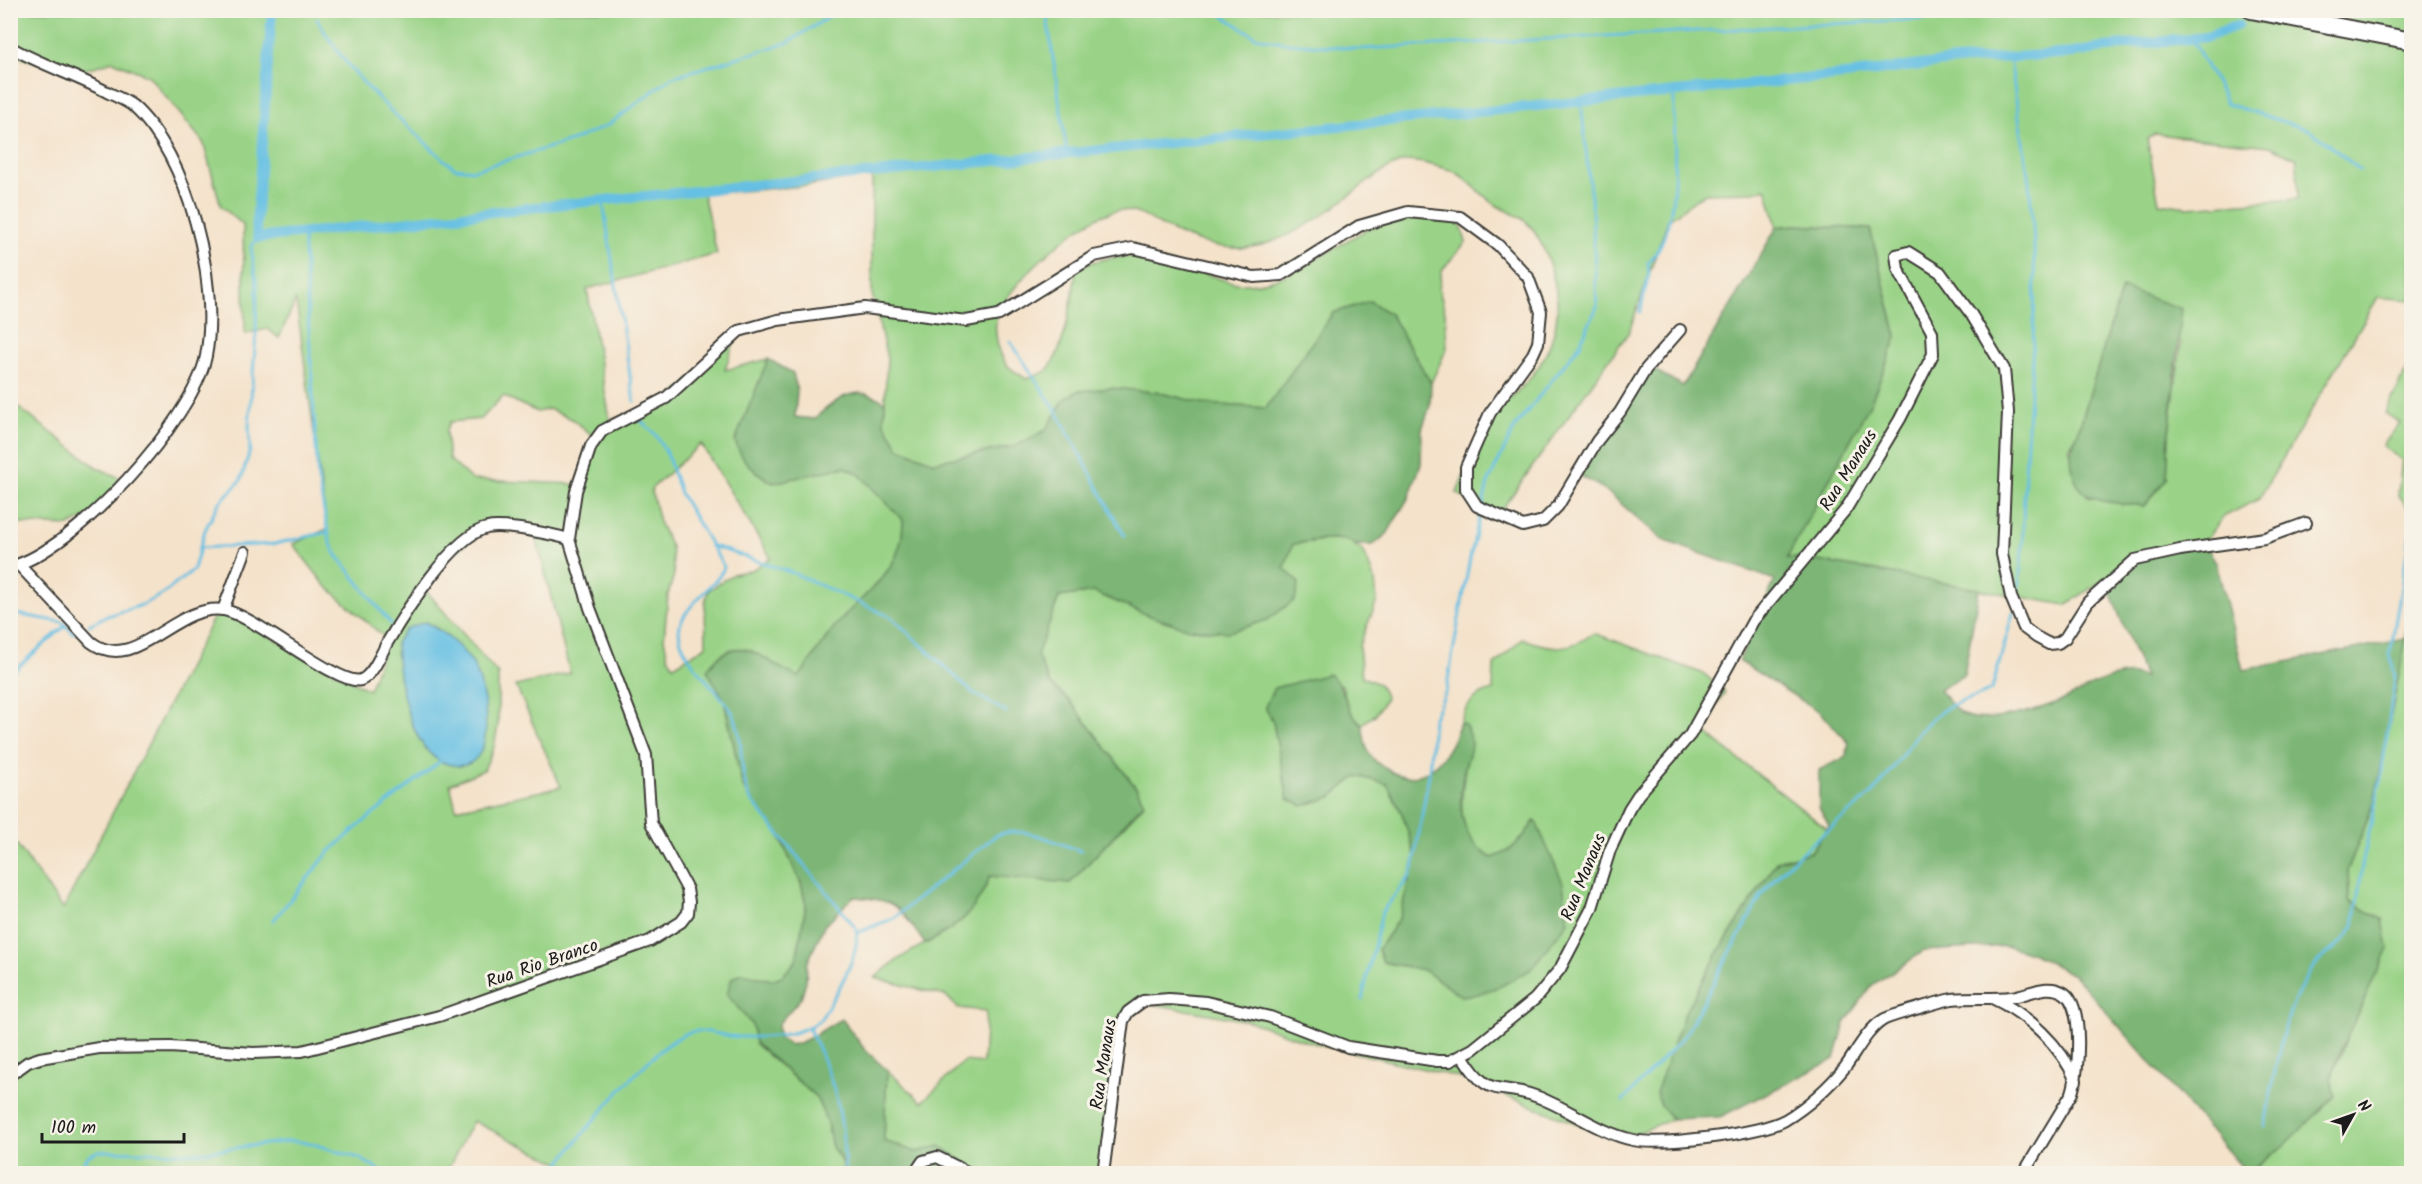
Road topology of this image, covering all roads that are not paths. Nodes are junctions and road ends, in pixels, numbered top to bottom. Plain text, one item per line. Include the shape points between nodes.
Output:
1 (2251, 10) edge
2 (2412, 41) edge
3 (10, 47) edge
4 (1680, 330) dead end
5 (2306, 523) dead end
6 (568, 539) junction
7 (245, 552) dead end
8 (15, 566) edge
9 (224, 610) junction
10 (1993, 999) junction
11 (1463, 1057) junction
12 (10, 1074) edge
13 (2076, 1081) junction
14 (914, 1173) edge
15 (970, 1173) edge
16 (1103, 1173) edge
17 (2023, 1173) edge

1 - 2 main road
3 - 8 street via 133,106 166,148 189,198 203,250 208,308 206,356 192,392 167,429 86,523
4 - 6 street via 1646,369 1558,506 1543,520 1523,526 1477,506 1466,489 1466,467 1490,413 1533,354 1541,312 1528,277 1498,244 1470,224 1460,217 1408,212 1359,226 1281,275 1272,276 1254,277 1133,248 1094,256 999,315 966,321 865,308 778,320 739,331 666,399 602,430 591,446 576,491
5 - 11 street, Rua Manaus via 2265,538 2135,560 2088,602 2065,638 2049,644 2036,638 2024,628 2011,597 2002,554 2008,412 2004,369 1940,272 1908,252 1896,255 1898,269 1932,332 1933,354 1900,419 1846,509 1753,621 1690,735 1629,809 1610,850 1592,908 1560,969 1535,999
6 - 9 street via 494,528 475,535 455,550 413,598 373,667 357,681 331,671 243,617
6 - 12 street, Rua Rio Branco via 646,755 651,824 687,889 688,913 681,922 650,941 440,1016 302,1051 99,1048 39,1058
7 - 9 street
8 - 9 street via 103,651 119,652 143,644 174,622
10 - 11 street via 1953,999 1882,1020 1829,1084 1796,1113 1769,1126 1711,1137 1654,1142 1623,1137 1536,1096 1487,1087
10 - 13 street via 2030,1020 2070,1068
10 - 13 street via 2046,988 2064,993 2074,1008
11 - 16 street, Rua Manaus via 1437,1061 1348,1047 1239,1009 1169,999 1143,1001 1128,1012 1124,1021
13 - 17 street
14 - 15 street via 923,1161 937,1157

